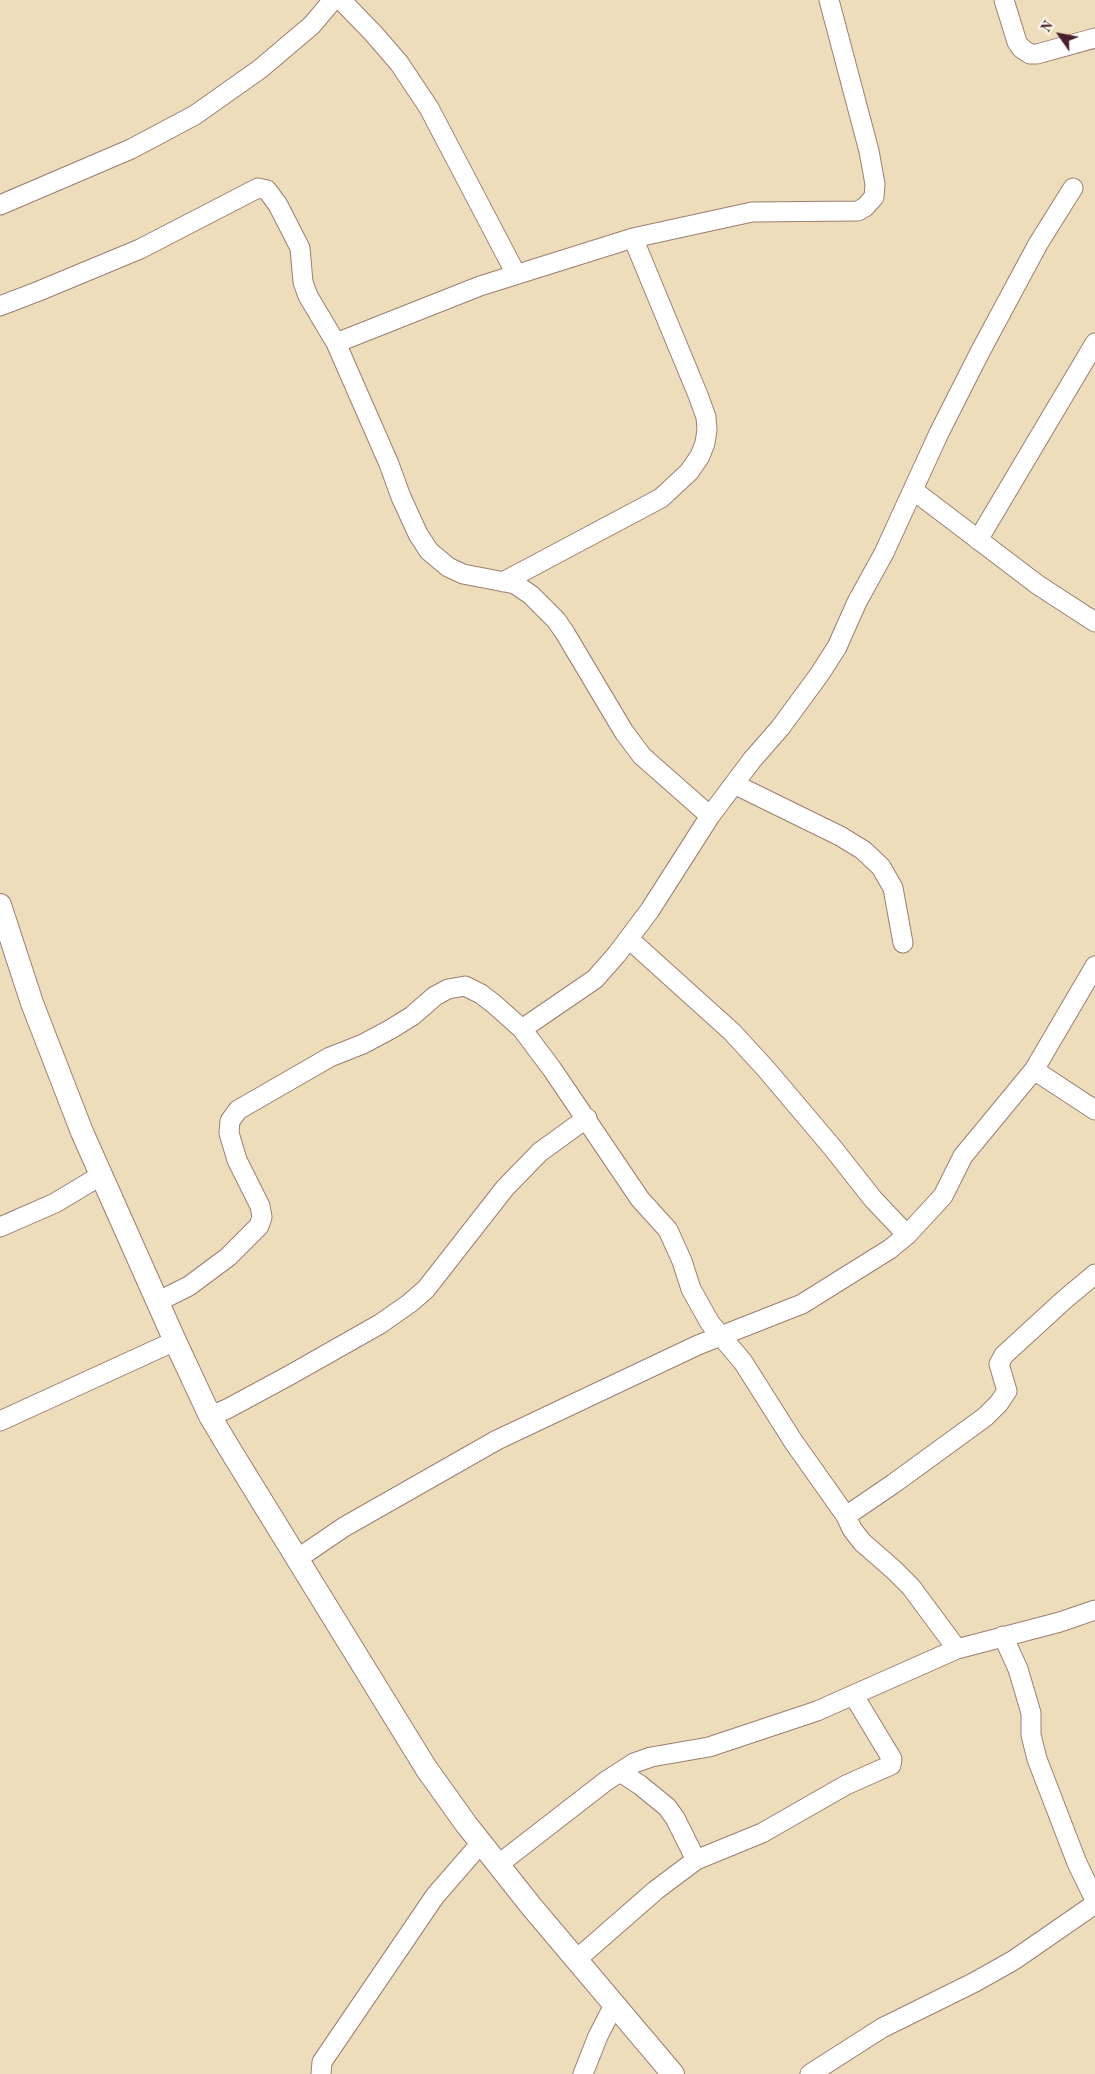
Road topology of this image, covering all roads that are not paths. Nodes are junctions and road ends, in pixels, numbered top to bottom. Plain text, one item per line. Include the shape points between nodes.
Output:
1 (333, 0) edge
2 (341, 0) edge
3 (829, 0) edge
4 (1004, 0) edge
5 (1095, 38) edge
6 (1073, 188) dead end
7 (0, 204) edge
8 (633, 238) junction
9 (516, 274) junction
10 (0, 306) edge
11 (336, 343) junction
12 (1095, 343) edge
13 (913, 490) junction
14 (978, 540) junction
15 (503, 582) junction
16 (1095, 622) edge
17 (734, 784) junction
18 (710, 816) junction
19 (0, 905) edge
20 (628, 939) junction
21 (903, 943) dead end
22 (1095, 966) edge
23 (522, 1029) junction
24 (1034, 1070) junction
25 (1095, 1110) edge
26 (587, 1118) junction
27 (100, 1176) junction
28 (0, 1227) edge
29 (907, 1235) junction
30 (1095, 1274) edge
31 (157, 1302) junction
32 (722, 1336) junction
33 (175, 1341) junction
34 (210, 1416) junction
35 (0, 1421) edge
36 (846, 1516) junction
37 (297, 1559) junction
38 (1095, 1610) edge
39 (1002, 1636) junction
40 (957, 1649) junction
41 (854, 1696) junction
42 (620, 1772) junction
43 (481, 1843) junction
44 (696, 1860) junction
45 (499, 1864) junction
46 (1095, 1900) edge
47 (1095, 1904) edge
48 (577, 1959) junction
49 (614, 2005) junction
50 (320, 2074) edge
51 (583, 2074) edge
52 (673, 2074) edge
53 (810, 2074) edge

1 - 7 street via 312,25 260,69 195,115 131,149
2 - 9 street via 399,63 429,108
3 - 8 street via 872,167 875,184 870,203 858,211 752,212
4 - 5 street via 1017,42 1030,54
6 - 13 street via 1038,244 980,352
8 - 9 street
8 - 15 street via 698,394 706,417 705,443 689,472 661,498
9 - 11 street
10 - 11 street via 140,249 258,188 270,194 300,248 303,282 308,296
11 - 15 street via 401,497 428,551 448,567 464,574
12 - 14 street
13 - 14 street
13 - 17 street via 837,648 780,728
14 - 16 street
15 - 18 street via 524,589 556,620 642,756
17 - 18 street
17 - 21 street via 863,850 881,867 893,888
18 - 20 street
19 - 27 street via 32,1003
20 - 23 street via 595,979
20 - 29 street via 732,1032 766,1068 873,1200
22 - 24 street
23 - 26 street
23 - 31 street via 481,994 465,986 448,989 390,1029 330,1057 238,1110 230,1121 229,1133 262,1217 258,1226 228,1258 189,1286
24 - 25 street
24 - 29 street via 963,1156 943,1196
26 - 32 street via 640,1199 668,1230 691,1289 710,1323
26 - 34 street via 540,1152 505,1188 426,1289 410,1303 380,1324 290,1375
27 - 28 street via 55,1203
27 - 31 street
29 - 32 street via 862,1268 802,1304
30 - 36 street via 1004,1356 999,1364 1007,1391 985,1417
31 - 33 street
32 - 36 street via 743,1362
32 - 37 street via 497,1440 344,1527
33 - 34 street
33 - 35 street
34 - 37 street
36 - 40 street via 862,1542 911,1588
37 - 43 street via 426,1768
38 - 39 street
39 - 40 street
39 - 46 street via 1018,1669 1031,1713 1031,1735 1037,1759 1077,1863
40 - 41 street
41 - 42 street via 708,1747 651,1758
41 - 44 street via 892,1759 891,1765 846,1785 762,1833
42 - 44 street via 666,1807
42 - 45 street
43 - 45 street
43 - 50 street via 435,1896 322,2062
44 - 48 street via 656,1890
45 - 48 street
47 - 53 street via 1014,1960 882,2028
48 - 49 street
49 - 51 street
49 - 52 street

